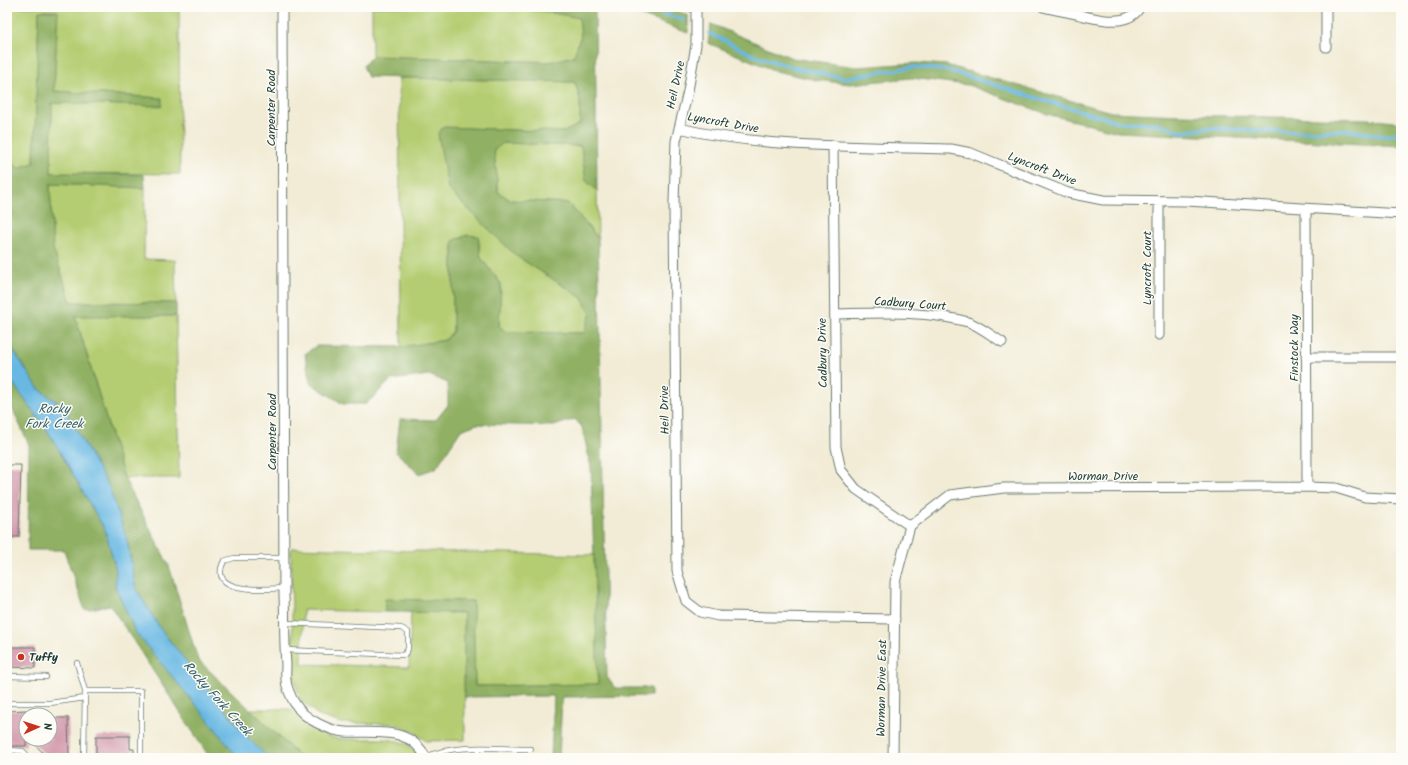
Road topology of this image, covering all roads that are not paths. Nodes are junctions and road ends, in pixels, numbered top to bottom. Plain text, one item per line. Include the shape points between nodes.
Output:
1 (282, 7) edge
2 (696, 7) edge
3 (1043, 7) edge
4 (1140, 7) edge
5 (1326, 7) edge
6 (1326, 47) dead end
7 (679, 128) junction
8 (833, 146) junction
9 (1159, 201) junction
10 (1306, 209) junction
11 (1401, 214) edge
12 (835, 314) junction
13 (1159, 335) dead end
14 (1002, 342) dead end
15 (1306, 357) junction
16 (1401, 357) edge
17 (1307, 487) junction
18 (1401, 499) edge
19 (910, 526) junction
20 (284, 558) junction
21 (284, 588) junction
22 (895, 619) junction
23 (285, 623) junction
24 (285, 650) junction
25 (77, 663) dead end
26 (7, 676) edge
27 (46, 677) dead end
28 (85, 691) junction
29 (85, 698) junction
30 (7, 702) edge
31 (479, 749) junction
32 (531, 749) dead end
33 (7, 750) edge
34 (26, 758) edge
35 (84, 758) edge
36 (141, 758) edge
37 (426, 758) edge
38 (479, 758) edge
39 (893, 758) edge

1 - 20 street, Carpenter Road
2 - 7 street, Heil Drive via 696,45
3 - 4 street via 1117,21 1134,15
5 - 6 street
7 - 8 street, Lyncroft Drive via 751,141
7 - 22 street, Heil Drive via 676,141 674,202 677,571 686,601 700,612 718,616
8 - 9 street, Lyncroft Drive via 951,149 971,153 1068,193 1104,200
8 - 12 street, Cadbury Drive
9 - 10 street, Lyncroft Drive
9 - 13 street, Lyncroft Court
10 - 11 street, Lyncroft Drive
10 - 15 street, Finstock Way
12 - 14 street, Cadbury Court via 930,315 969,322
12 - 19 street, Cadbury Drive via 836,447 841,470 856,489
15 - 16 street
15 - 17 street, Finstock Way
17 - 18 street, Worman Drive via 1336,488 1365,497
17 - 19 street, Worman Drive via 1004,488 950,495
19 - 22 street via 895,582
20 - 21 street, Carpenter Road
20 - 21 lane via 234,558 224,561 220,568 222,577 228,584 237,588
21 - 23 street, Carpenter Road
22 - 39 street, Worman Drive East
23 - 24 street, Carpenter Road
23 - 24 lane via 401,628 408,632 408,649 404,655
24 - 37 street, Carpenter Road via 287,684 296,706 309,718 326,727 344,732 394,733 418,745
25 - 28 lane
26 - 27 lane
28 - 29 lane
28 - 36 lane via 141,691
29 - 30 lane via 50,702
29 - 35 lane
31 - 32 lane
31 - 37 lane via 447,750 436,752
31 - 38 lane
33 - 34 lane via 24,751

